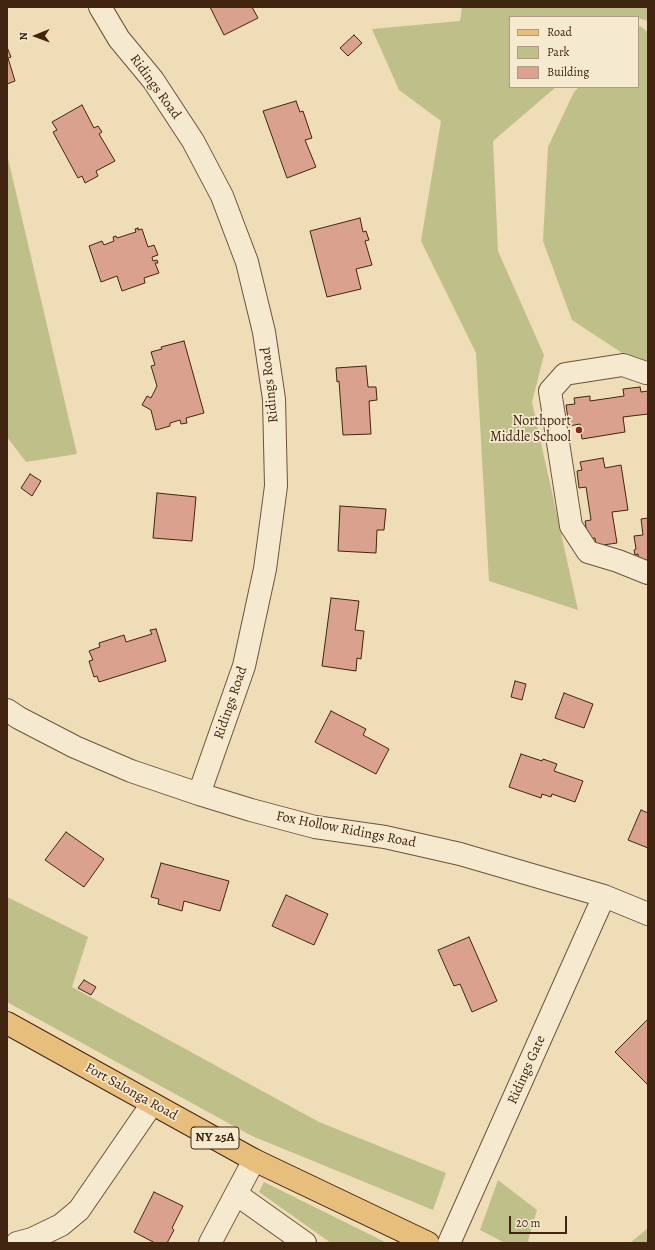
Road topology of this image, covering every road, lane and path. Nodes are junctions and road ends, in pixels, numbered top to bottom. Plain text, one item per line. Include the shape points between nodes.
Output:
1 (100, 7) edge
2 (646, 373) dead end
3 (648, 573) edge
4 (7, 710) edge
5 (198, 794) junction
6 (604, 896) junction
7 (648, 914) edge
8 (7, 1023) edge
9 (152, 1104) junction
10 (254, 1160) junction
11 (236, 1194) junction
12 (17, 1243) edge
13 (210, 1243) edge
14 (305, 1243) edge
15 (428, 1243) edge
16 (450, 1243) edge

1 - 5 street, Ridings Road via 119,39 153,80 193,141 222,196 246,262 264,332 274,398 276,486 265,569 244,666
2 - 3 street via 622,365 565,374 550,391 571,526 588,552
4 - 5 street, Fox Hollow Ridings Road via 74,747 131,771
5 - 6 street, Fox Hollow Ridings Road via 315,827 385,837 460,854
6 - 7 street, Fox Hollow Ridings Road
6 - 16 street, Ridings Gate
8 - 9 main road, Fort Salonga Road / NY 25A
9 - 10 main road, Fort Salonga Road / NY 25A
9 - 12 street via 79,1210 61,1225
10 - 11 street
10 - 15 main road, Fort Salonga Road / NY 25A
11 - 13 street
11 - 14 street

